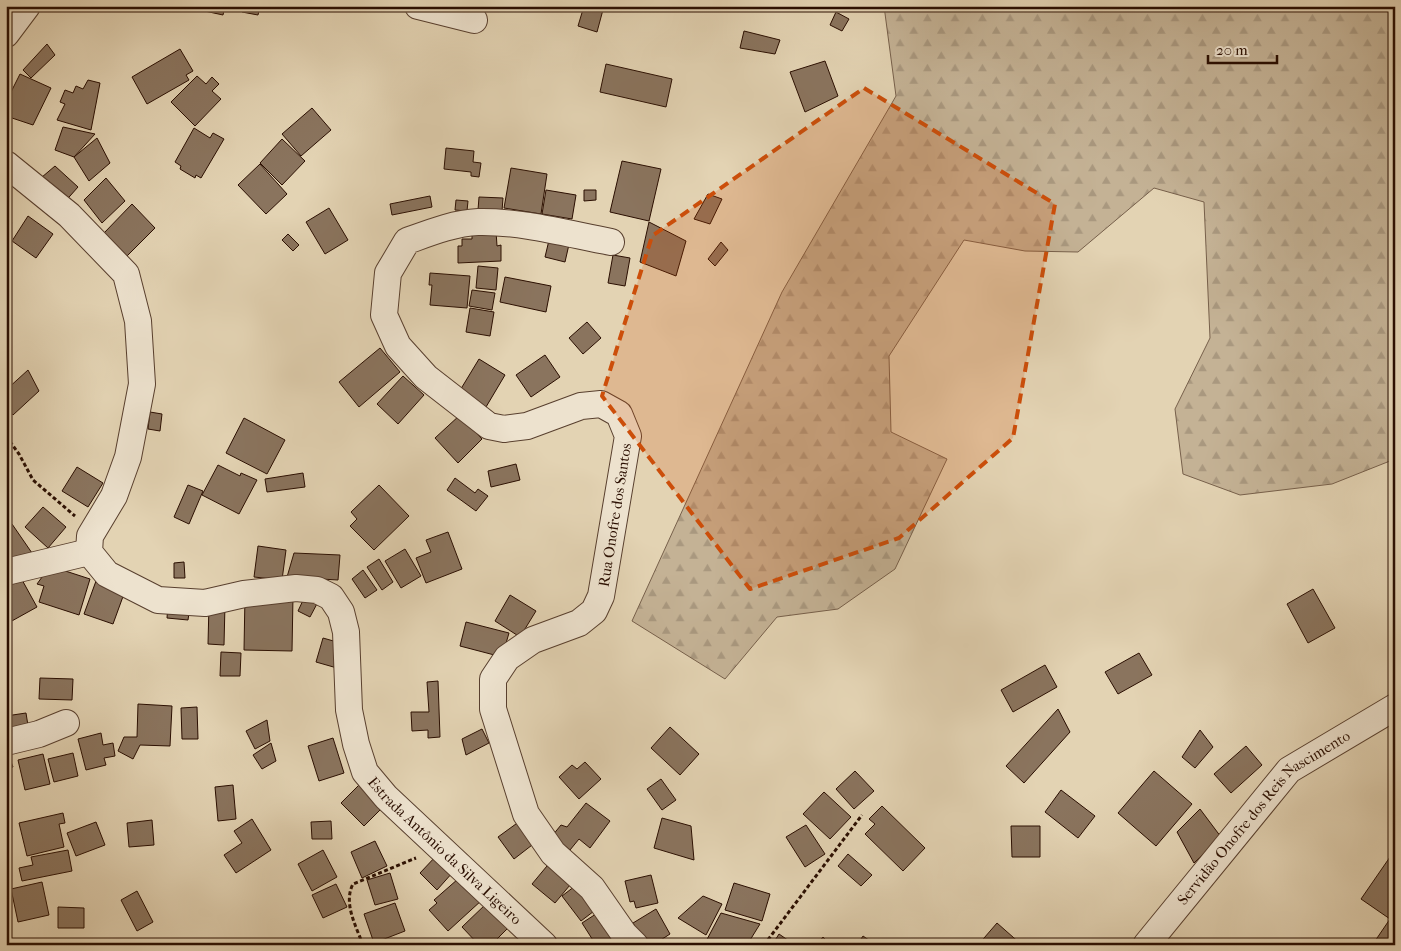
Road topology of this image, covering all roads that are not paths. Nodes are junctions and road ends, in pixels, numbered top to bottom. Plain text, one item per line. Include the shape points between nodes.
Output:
1 (27, 6) edge
2 (418, 6) edge
3 (474, 20) dead end
4 (6, 34) edge
5 (6, 164) edge
6 (611, 242) dead end
7 (89, 552) junction
8 (6, 572) edge
9 (1395, 707) edge
10 (66, 723) dead end
11 (6, 742) edge
12 (544, 945) edge
13 (636, 945) edge
14 (1146, 945) edge

1 - 4 street
2 - 3 street
5 - 7 street via 68,215 126,274 138,321 142,384 128,458 114,496 90,536
6 - 13 street, Rua Onofre dos Santos via 510,223 476,222 449,227 407,241 388,273 384,315 398,346 426,377 489,426 504,429 526,426 581,406 601,404 619,414 628,436 602,596 594,611 579,623 533,640 507,658 494,679 493,709 526,814 553,853 592,888 624,934
7 - 8 street
7 - 12 street, Estrada Antônio da Silva Ligeiro via 107,574 158,600 205,603 244,594 296,588 317,590 331,597 341,612 346,632 349,710 365,772 386,798
9 - 14 street, Servidão Onofre dos Reis Nascimento via 1289,770
10 - 11 street

